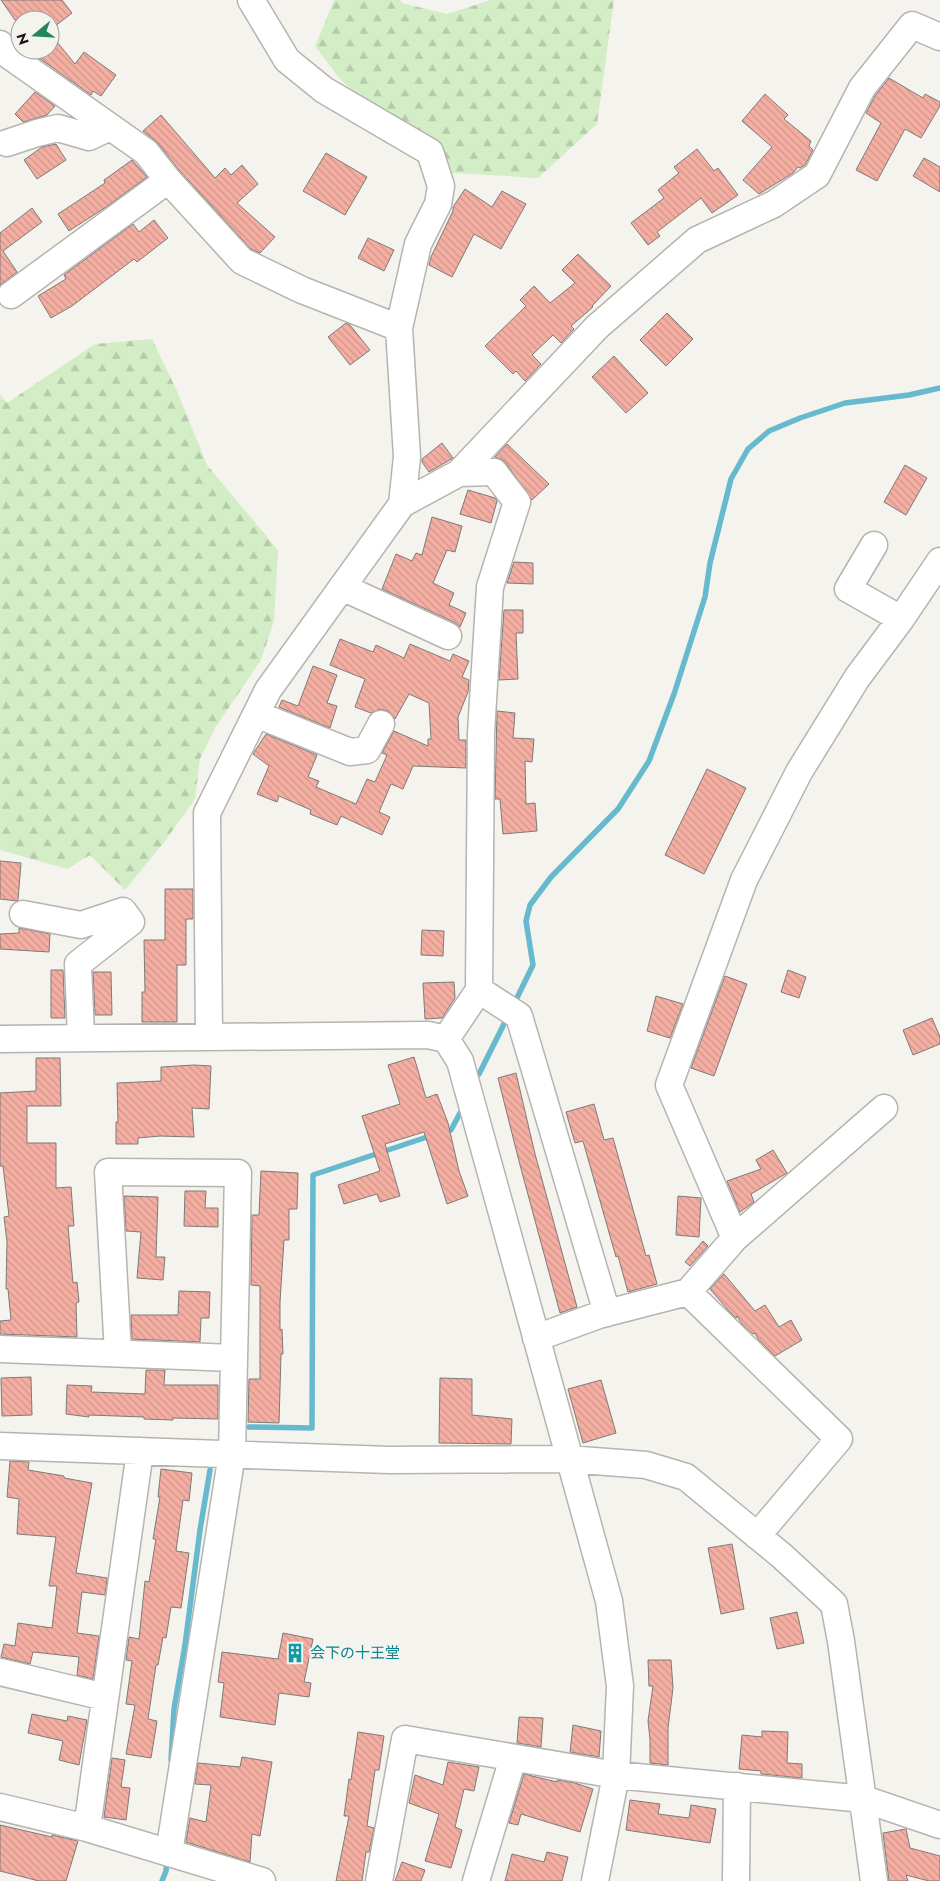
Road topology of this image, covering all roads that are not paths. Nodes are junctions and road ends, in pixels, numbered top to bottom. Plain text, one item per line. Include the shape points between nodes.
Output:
1 (251, 0) edge
2 (940, 37) edge
3 (0, 44) edge
4 (110, 127) junction
5 (7, 143) dead end
6 (168, 180) junction
7 (10, 295) dead end
8 (399, 328) junction
9 (459, 473) junction
10 (402, 504) junction
11 (874, 545) dead end
12 (940, 561) edge
13 (342, 587) junction
14 (901, 619) junction
15 (448, 636) dead end
16 (256, 714) junction
17 (381, 724) dead end
18 (23, 914) dead end
19 (478, 990) junction
20 (209, 1037) junction
21 (81, 1038) junction
22 (0, 1039) edge
23 (446, 1039) junction
24 (884, 1108) dead end
25 (735, 1238) junction
26 (688, 1292) junction
27 (607, 1313) junction
28 (536, 1338) junction
29 (0, 1349) edge
30 (118, 1353) junction
31 (234, 1358) junction
32 (0, 1446) edge
33 (140, 1451) junction
34 (232, 1454) junction
35 (568, 1458) junction
36 (758, 1536) junction
37 (0, 1672) edge
38 (105, 1697) junction
39 (513, 1758) junction
40 (616, 1775) junction
41 (737, 1786) junction
42 (864, 1799) junction
43 (0, 1807) edge
44 (940, 1825) edge
45 (87, 1828) junction
46 (169, 1853) junction
47 (262, 1881) edge
48 (379, 1881) edge
49 (476, 1881) edge
50 (595, 1881) edge
51 (736, 1881) edge
52 (874, 1881) edge

1 - 8 street via 288,60 324,90 430,152 441,186 438,204 418,244
2 - 9 street via 912,25 862,88 817,175 774,204 697,240 597,328
3 - 4 street via 7,54
4 - 5 street via 89,137 58,128
4 - 6 street via 146,152
6 - 7 street
6 - 8 street via 242,262 302,290
8 - 10 street via 407,457
9 - 10 street
9 - 19 street via 494,472 517,502 490,587 481,733
10 - 13 street
11 - 14 street via 848,589
12 - 14 street
13 - 15 street
13 - 16 street via 268,690
14 - 25 street via 857,678 799,772 748,871 669,1086
16 - 17 street via 350,752 367,750
16 - 20 street via 208,813
18 - 21 street via 81,925 123,910 131,922 78,964
19 - 23 street
19 - 27 street via 519,1016
20 - 21 street
20 - 23 street via 428,1035
21 - 22 street
23 - 28 street via 460,1061
24 - 25 street
25 - 26 street
26 - 27 street
26 - 36 street via 839,1439
27 - 28 street
28 - 35 street
29 - 30 street
30 - 31 street
30 - 31 street via 108,1172 238,1173
31 - 34 street
32 - 33 street
33 - 34 street
33 - 38 street
34 - 35 street via 390,1460
34 - 46 street
35 - 36 street via 646,1465 686,1477
35 - 40 street via 608,1601 620,1686
36 - 42 street via 834,1604
37 - 38 street
38 - 45 street
39 - 40 street
39 - 48 street via 405,1739
39 - 49 street
40 - 41 street
40 - 50 street
41 - 42 street
41 - 51 street
42 - 44 street
42 - 52 street
43 - 45 street
45 - 46 street
46 - 47 street

